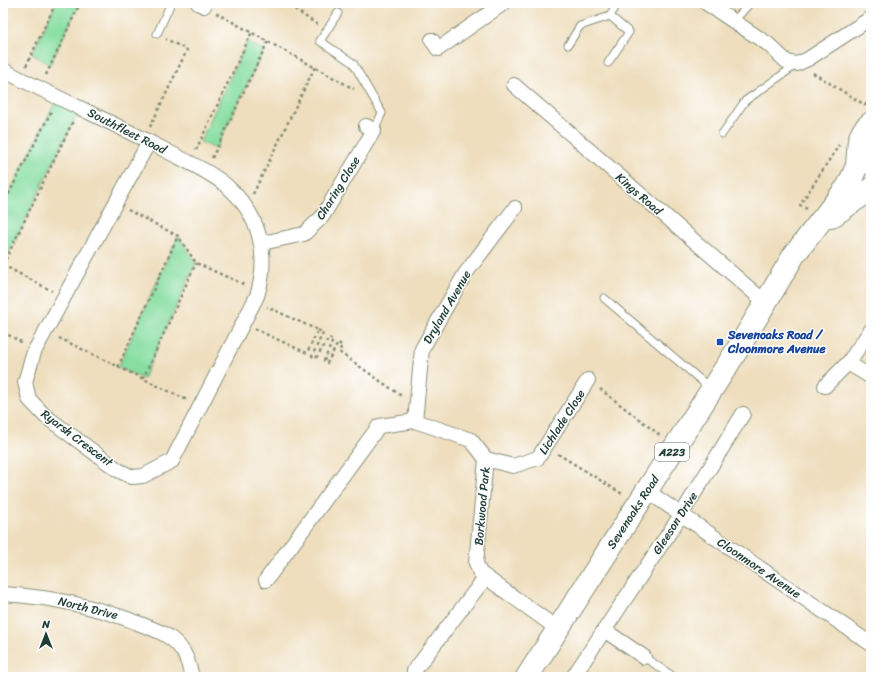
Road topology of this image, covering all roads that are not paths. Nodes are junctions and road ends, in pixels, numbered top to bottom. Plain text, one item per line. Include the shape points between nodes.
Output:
1 (171, 3) edge
2 (504, 3) edge
3 (618, 3) edge
4 (706, 3) edge
5 (750, 3) edge
6 (338, 13) dead end
7 (610, 16) junction
8 (871, 18) edge
9 (734, 21) junction
10 (157, 34) road end
11 (432, 40) dead end
12 (568, 45) dead end
13 (803, 61) junction
14 (608, 63) dead end
15 (3, 70) edge
16 (514, 85) dead end
17 (866, 113) edge
18 (370, 128) joint
19 (722, 134) dead end
20 (146, 141) junction
21 (851, 145) junction
22 (871, 170) edge
23 (871, 189) edge
24 (515, 208) dead end
25 (810, 221) junction
26 (262, 244) junction
27 (604, 298) dead end
28 (766, 301) junction
29 (871, 330) edge
30 (848, 363) junction
31 (871, 377) edge
32 (588, 380) road end
33 (825, 386) dead end
34 (712, 389) junction
35 (416, 414) junction
36 (743, 414) dead end
37 (486, 459) junction
38 (643, 497) junction
39 (681, 515) junction
40 (485, 578) junction
41 (266, 580) dead end
42 (3, 594) edge
43 (558, 630) junction
44 (604, 630) junction
45 (871, 644) edge
46 (644, 657) joint
47 (414, 671) dead end
48 (192, 677) edge
49 (527, 677) edge
50 (573, 677) edge
51 (674, 677) edge

1 - 10 lane
2 - 11 street via 438,49
3 - 7 lane
4 - 9 street
5 - 9 lane
6 - 18 lane via 320,41 353,63 382,113
7 - 12 lane via 580,26
7 - 14 lane via 629,32
8 - 13 street
9 - 13 street via 768,44 787,62
13 - 19 lane via 745,101
15 - 20 street, Southfleet Road
16 - 28 street, Kings Road
17 - 21 main road, A223 via 858,142
18 - 26 street, Charing Close via 322,217 304,234
20 - 26 street, Southfleet Road via 206,172 227,187 244,207
20 - 26 street, Ryarsh Crescent via 115,204 35,350 25,382 29,399 45,416 118,470 132,477 143,476 172,461 256,296 263,269
21 - 22 main road
21 - 25 main road, Sevenoaks Road / A223 via 854,176
23 - 25 main road, Sevenoaks Road / A223
24 - 35 street, Dryland Avenue via 465,274 422,349
25 - 28 main road, Sevenoaks Road / A223 via 794,255
27 - 34 lane
28 - 34 main road, Sevenoaks Road / A223
29 - 30 street
30 - 31 street
30 - 33 street
32 - 37 street, Lichlade Close via 538,458 513,466
34 - 38 main road, Sevenoaks Road / A223
35 - 37 street, Borkwood Park via 471,440
35 - 41 street, Borkwood Park via 379,426
36 - 39 street, Gleeson Drive
37 - 40 street, Borkwood Park via 476,563
38 - 39 street, Cloonmore Avenue
38 - 43 main road, Sevenoaks Road / A223
39 - 44 street, Gleeson Drive
39 - 45 street, Cloonmore Avenue
40 - 43 street, Borkwood Park
40 - 47 street
42 - 48 street, North Drive via 42,596 111,612 165,634 179,646 188,661
43 - 49 main road, Sevenoaks Road / A223
44 - 46 street
44 - 50 street, Gleeson Drive
46 - 51 lane

